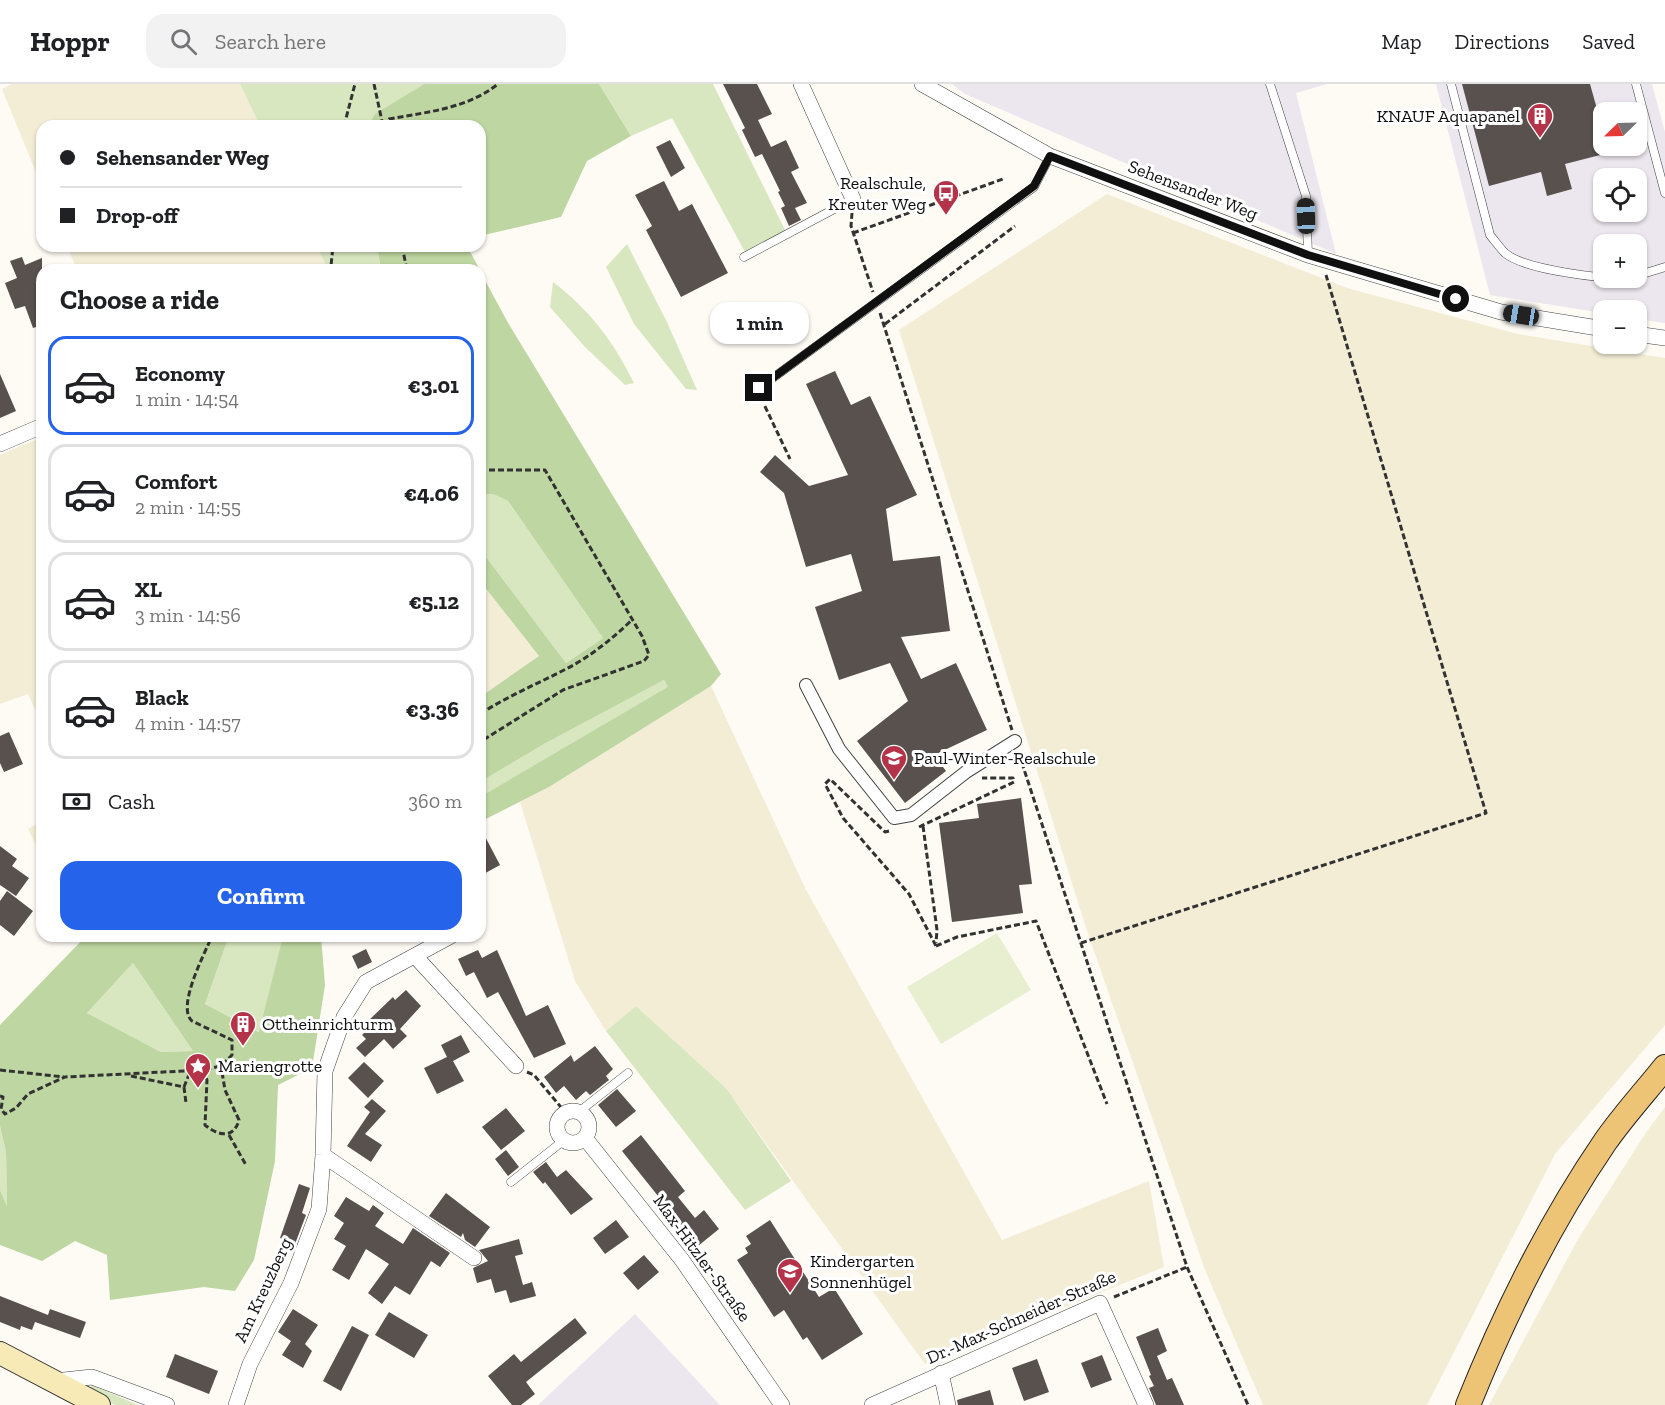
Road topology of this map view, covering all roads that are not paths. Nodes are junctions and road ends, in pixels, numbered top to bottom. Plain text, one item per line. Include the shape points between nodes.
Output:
1 (801, 84) edge
2 (922, 84) edge
3 (1270, 84) edge
4 (1451, 84) edge
5 (1636, 84) edge
6 (1050, 156) junction
7 (1665, 193) edge
8 (853, 199) joint
9 (744, 257) dead end
10 (1315, 257) junction
11 (1665, 267) edge
12 (1647, 273) edge
13 (1593, 276) edge
14 (1593, 326) edge
15 (1647, 336) edge
16 (1665, 338) edge
17 (759, 388) road end
18 (36, 429) edge
19 (0, 444) edge
20 (806, 685) dead end
21 (1015, 741) dead end
22 (440, 942) edge
23 (415, 956) junction
24 (516, 1066) road end
25 (1665, 1067) edge
26 (628, 1072) dead end
27 (580, 1111) junction
28 (585, 1138) junction
29 (563, 1141) junction
30 (323, 1155) junction
31 (511, 1182) dead end
32 (474, 1258) dead end
33 (0, 1353) edge
34 (941, 1373) junction
35 (55, 1381) junction
36 (99, 1405) edge
37 (167, 1405) edge
38 (236, 1405) edge
39 (782, 1405) edge
40 (872, 1405) edge
41 (948, 1405) edge
42 (1146, 1405) edge
43 (1468, 1405) edge

1 - 8 street
2 - 6 street, Sehensander Weg
3 - 10 lane via 1306,196
4 - 13 lane via 1490,235 1506,254 1537,266
5 - 7 lane
6 - 10 street, Sehensander Weg
6 - 17 lane via 1034,186
8 - 9 lane
10 - 14 street, Sehensander Weg via 1500,312
11 - 12 lane
15 - 16 street
18 - 19 street
20 - 21 street via 839,749 894,818 911,815 966,772
22 - 23 street, Am Kreuzberg
23 - 24 street
23 - 30 street, Am Kreuzberg via 366,982 344,1017 325,1071
25 - 43 main road via 1606,1142 1552,1228 1501,1325
26 - 27 lane
27 - 28 street, Max-Hitzler-Straße via 590,1124
27 - 29 street via 565,1112 559,1117 556,1127
28 - 29 street via 576,1143
28 - 39 street, Max-Hitzler-Straße via 682,1260
29 - 31 lane
30 - 32 street
30 - 38 street, Am Kreuzberg via 318,1209 291,1283 250,1364
33 - 35 main road
34 - 40 street, Dr.-Max-Schneider-Straße
34 - 41 street
34 - 42 street, Dr.-Max-Schneider-Straße via 1100,1303
35 - 36 main road
35 - 37 street via 92,1377

